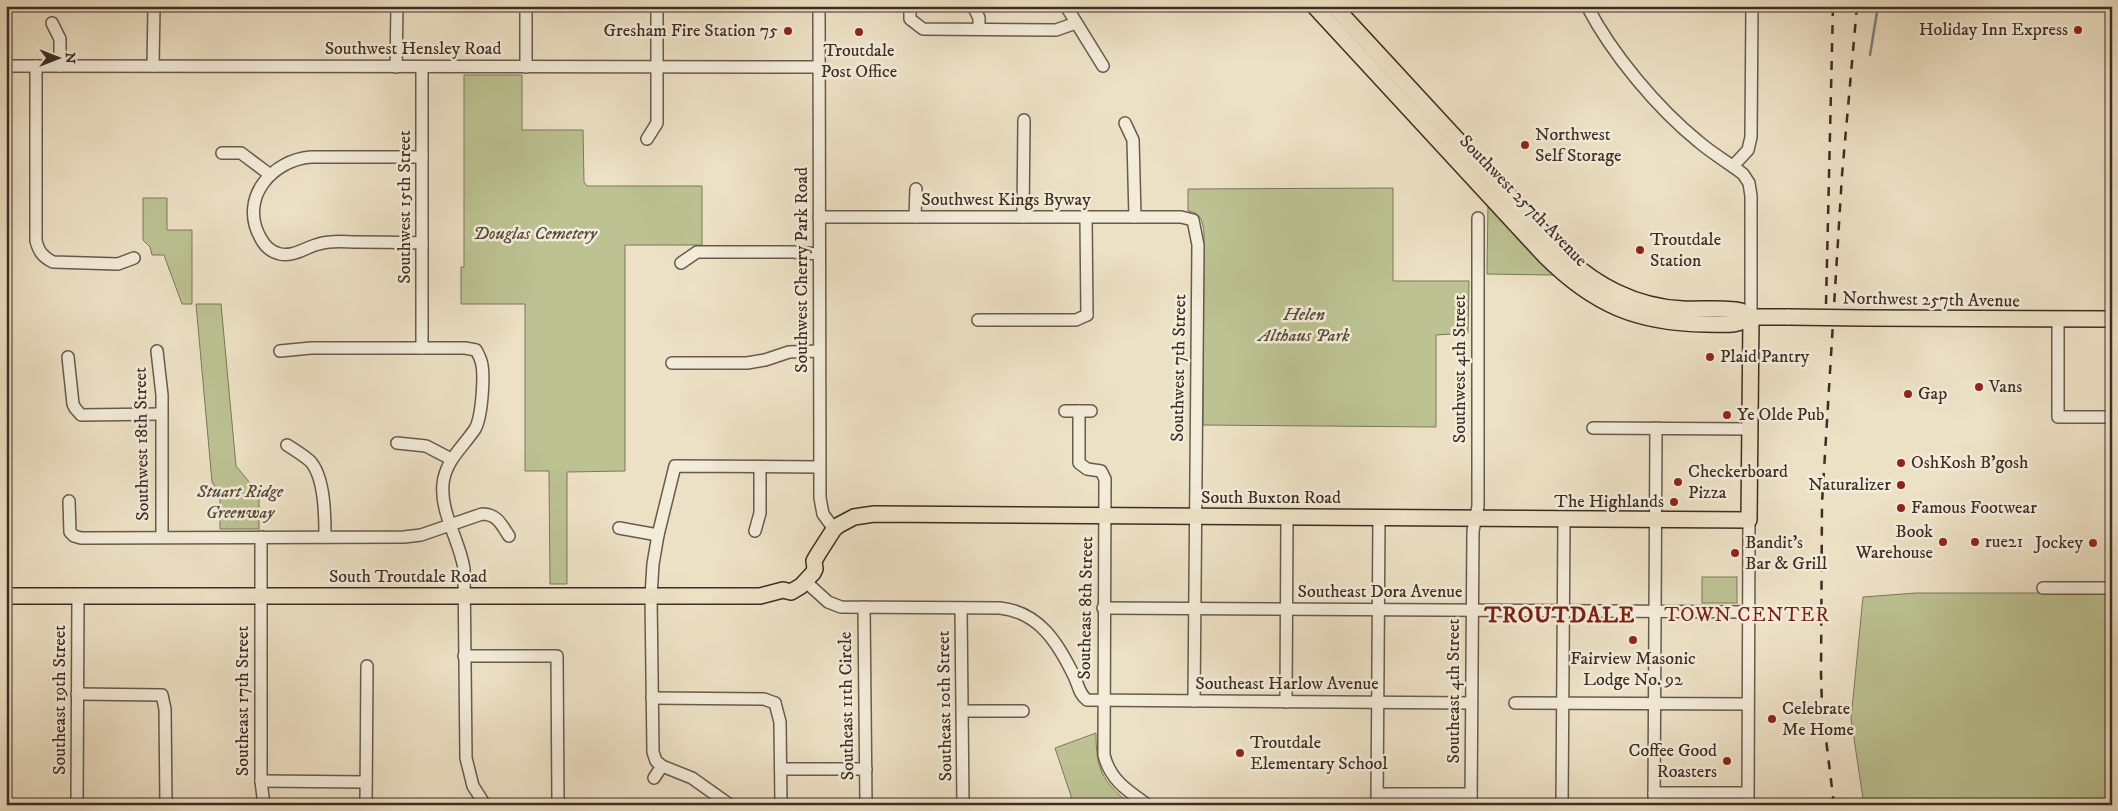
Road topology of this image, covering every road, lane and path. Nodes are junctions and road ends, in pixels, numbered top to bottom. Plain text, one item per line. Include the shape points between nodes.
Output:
1 (154, 6) edge
2 (397, 6) edge
3 (526, 6) edge
4 (657, 6) edge
5 (819, 6) edge
6 (910, 6) edge
7 (973, 6) edge
8 (1066, 6) edge
9 (1314, 6) edge
10 (1334, 6) edge
11 (1587, 6) edge
12 (1752, 6) edge
13 (52, 23) dead end
14 (1076, 23) junction
15 (979, 29) junction
16 (6, 66) edge
17 (36, 66) junction
18 (60, 66) junction
19 (154, 66) junction
20 (1103, 66) dead end
21 (396, 67) junction
22 (422, 67) junction
23 (526, 67) junction
24 (657, 67) junction
25 (819, 68) junction
26 (1024, 120) dead end
27 (1125, 124) dead end
28 (648, 139) dead end
29 (222, 153) dead end
30 (422, 157) junction
31 (1733, 166) junction
32 (269, 174) junction
33 (916, 189) dead end
34 (819, 217) junction
35 (916, 217) junction
36 (1024, 217) junction
37 (1135, 217) junction
38 (1086, 218) junction
39 (1478, 218) dead end
40 (1193, 220) joint
41 (422, 243) junction
42 (819, 254) junction
43 (134, 258) dead end
44 (681, 262) dead end
45 (1751, 317) junction
46 (2112, 319) edge
47 (978, 320) dead end
48 (2058, 320) junction
49 (422, 348) junction
50 (157, 351) dead end
51 (280, 351) dead end
52 (819, 351) junction
53 (68, 357) dead end
54 (672, 363) dead end
55 (1065, 411) dead end
56 (161, 414) junction
57 (2112, 417) edge
58 (1592, 428) dead end
59 (1656, 428) junction
60 (1750, 429) junction
61 (397, 443) dead end
62 (287, 445) dead end
63 (451, 459) junction
64 (760, 467) junction
65 (819, 467) junction
66 (69, 501) dead end
67 (1104, 516) junction
68 (1194, 516) junction
69 (1287, 517) junction
70 (1379, 518) junction
71 (1475, 519) junction
72 (1564, 519) junction
73 (1656, 520) junction
74 (1749, 520) junction
75 (451, 525) junction
76 (619, 528) dead end
77 (834, 529) junction
78 (755, 531) dead end
79 (658, 535) junction
80 (509, 536) dead end
81 (162, 537) junction
82 (261, 537) junction
83 (325, 537) junction
84 (814, 561) junction
85 (806, 582) junction
86 (2043, 588) dead end
87 (2112, 588) edge
88 (783, 590) junction
89 (6, 596) edge
90 (78, 596) junction
91 (260, 596) junction
92 (464, 596) junction
93 (651, 596) junction
94 (864, 607) junction
95 (961, 608) junction
96 (1103, 608) junction
97 (1194, 609) junction
98 (1286, 609) junction
99 (1379, 609) junction
100 (1472, 610) junction
101 (1563, 611) junction
102 (1656, 612) junction
103 (1749, 612) junction
104 (464, 656) junction
105 (367, 666) dead end
106 (78, 694) junction
107 (652, 698) junction
108 (1103, 700) junction
109 (1194, 702) junction
110 (1286, 702) junction
111 (1378, 702) junction
112 (1472, 703) junction
113 (1515, 703) dead end
114 (1562, 703) junction
115 (1655, 704) junction
116 (1748, 704) junction
117 (963, 711) junction
118 (1023, 711) dead end
119 (662, 766) junction
120 (781, 769) junction
121 (866, 769) junction
122 (654, 778) dead end
123 (261, 781) junction
124 (366, 782) junction
125 (1378, 799) edge
126 (1471, 799) edge
127 (1654, 799) edge
128 (1747, 799) edge
129 (77, 805) edge
130 (166, 805) edge
131 (264, 805) edge
132 (366, 805) edge
133 (485, 805) edge
134 (558, 805) edge
135 (730, 805) edge
136 (781, 805) edge
137 (866, 805) edge
138 (963, 805) edge
139 (1148, 805) edge
140 (1562, 805) edge

1 - 19 street
2 - 21 street
3 - 23 street
4 - 24 street
5 - 25 street, Southwest Cherry Park Road
6 - 15 street via 910,19 923,29
7 - 15 street via 979,18
8 - 14 street
9 - 45 main road, Southwest 257th Avenue via 1545,256 1583,290 1622,310 1661,321 1740,324
10 - 45 main road, Southwest 257th Avenue via 1560,251 1588,276 1626,296 1656,306 1740,310
11 - 31 street via 1615,50 1662,108 1700,143
12 - 31 street via 1751,138 1748,150
13 - 18 street via 60,39
14 - 15 street via 1056,30
14 - 20 street
16 - 17 street, Southwest Hensley Road
17 - 18 street, Southwest Hensley Road
17 - 43 street via 36,241 42,261 118,264
18 - 19 street, Southwest Hensley Road
19 - 21 street, Southwest Hensley Road
21 - 22 street, Southwest Hensley Road
22 - 23 street, Southwest Hensley Road
22 - 30 street, Southwest 15th Street
23 - 24 street, Southwest Hensley Road
24 - 25 street, Southwest Hensley Road
24 - 28 street via 657,123
25 - 34 street, Southwest Cherry Park Road
26 - 36 street
27 - 37 street via 1133,140
29 - 32 street via 241,153
30 - 32 street via 303,158 286,163
30 - 41 street, Southwest 15th Street
31 - 45 street via 1743,174 1751,188
32 - 41 street via 258,191 254,218 264,243 278,254 296,253 330,242
33 - 35 street
34 - 35 street, Southwest Kings Byway
34 - 42 street, Southwest Cherry Park Road
35 - 36 street, Southwest Kings Byway
36 - 38 street, Southwest Kings Byway
37 - 38 street, Southwest Kings Byway
37 - 40 street, Southwest Kings Byway
38 - 47 street via 1092,318
39 - 71 street, Southwest 4th Street via 1478,496
40 - 68 street, Southwest 7th Street via 1198,245
41 - 49 street, Southwest 15th Street
42 - 44 street via 697,252
42 - 52 street, Southwest Cherry Park Road
45 - 48 main road, Northwest 257th Avenue, bridge
45 - 60 main road
46 - 48 main road, Northwest 257th Avenue
48 - 57 street via 2058,417
49 - 51 street
49 - 63 street via 476,350 482,362 479,418
50 - 56 street, Southwest 18th Street
52 - 54 street via 789,352 747,363
52 - 65 street, Southwest Cherry Park Road
53 - 56 street via 73,404 78,412 85,416
55 - 67 street, Southeast 8th Street via 1085,411 1079,462 1081,466 1103,474
56 - 81 street, Southwest 18th Street
58 - 59 street
59 - 60 street
59 - 73 street
60 - 74 main road
61 - 63 street via 426,446
62 - 83 street via 311,462 314,468 324,501
63 - 75 street via 442,489
64 - 65 street
64 - 78 street via 760,513
64 - 79 street via 675,466
65 - 77 street, Southwest Cherry Park Road via 820,507
66 - 81 street via 70,532 74,536
67 - 68 main road, South Buxton Road
67 - 77 main road, South Buxton Road via 874,514 854,517
67 - 96 street, Southeast 8th Street
68 - 69 main road, South Buxton Road
68 - 97 street, Southwest 7th Street
69 - 70 main road, South Buxton Road
69 - 98 street
70 - 71 main road, South Buxton Road
70 - 99 street
71 - 72 main road, South Buxton Road
71 - 100 street, Southeast 4th Street
72 - 73 main road, South Buxton Road
72 - 101 street
73 - 74 main road, South Buxton Road
73 - 102 street
74 - 103 street
75 - 80 street via 491,514
75 - 83 street via 414,537
75 - 92 street via 462,561
76 - 79 street
77 - 84 main road, South Buxton Road
79 - 93 street
81 - 82 street
82 - 83 street
82 - 91 street, Southeast 17th Street
84 - 85 main road, South Buxton Road via 815,569
84 - 88 main road, South Buxton Road
85 - 88 main road, South Troutdale Road via 791,592
85 - 94 street via 833,605
86 - 87 street
88 - 93 main road, South Troutdale Road via 760,596
89 - 90 main road, South Troutdale Road
90 - 91 main road, South Troutdale Road
90 - 106 street, Southeast 19th Street
91 - 92 main road, South Troutdale Road
91 - 123 street, Southeast 17th Street
92 - 93 main road, South Troutdale Road
92 - 104 street
93 - 107 street
94 - 95 street
94 - 121 street, Southeast 11th Circle
95 - 108 street, Southeast Harlow Avenue via 1011,609 1032,618 1047,632 1073,673 1083,697
95 - 117 street, Southeast 10th Street
96 - 97 street, Southeast Dora Avenue
96 - 108 street, Southeast 8th Street
97 - 98 street, Southeast Dora Avenue
97 - 109 street, Southwest 7th Street
98 - 99 street, Southeast Dora Avenue
98 - 110 street
99 - 100 street, Southeast Dora Avenue
99 - 111 street
100 - 101 street, Southeast Dora Avenue
100 - 112 street, Southeast 4th Street
101 - 102 street, Southeast Dora Avenue
101 - 114 street
102 - 103 street, Southeast Dora Avenue
102 - 115 street
103 - 116 street
104 - 133 street via 466,758 473,786
104 - 134 street via 557,656
105 - 124 street
106 - 129 street, Southeast 19th Street
106 - 130 street via 162,695
107 - 119 street via 652,752
107 - 120 street via 776,700
108 - 109 street, Southeast Harlow Avenue
108 - 139 street, Southeast 8th Street via 1103,745 1107,767 1121,785
109 - 110 street, Southeast Harlow Avenue
110 - 111 street, Southeast Harlow Avenue
111 - 112 street, Southeast Harlow Avenue
111 - 125 street
112 - 126 street, Southeast 4th Street
113 - 114 street
114 - 115 street
114 - 140 street
115 - 116 street
115 - 127 street
116 - 128 street
117 - 118 street
117 - 138 street, Southeast 10th Street
119 - 122 street
119 - 135 street via 692,778
120 - 121 street
120 - 136 street
121 - 137 street, Southeast 11th Circle
123 - 124 street
123 - 131 street, Southeast 17th Street
124 - 132 street
125 - 126 street
127 - 128 street

